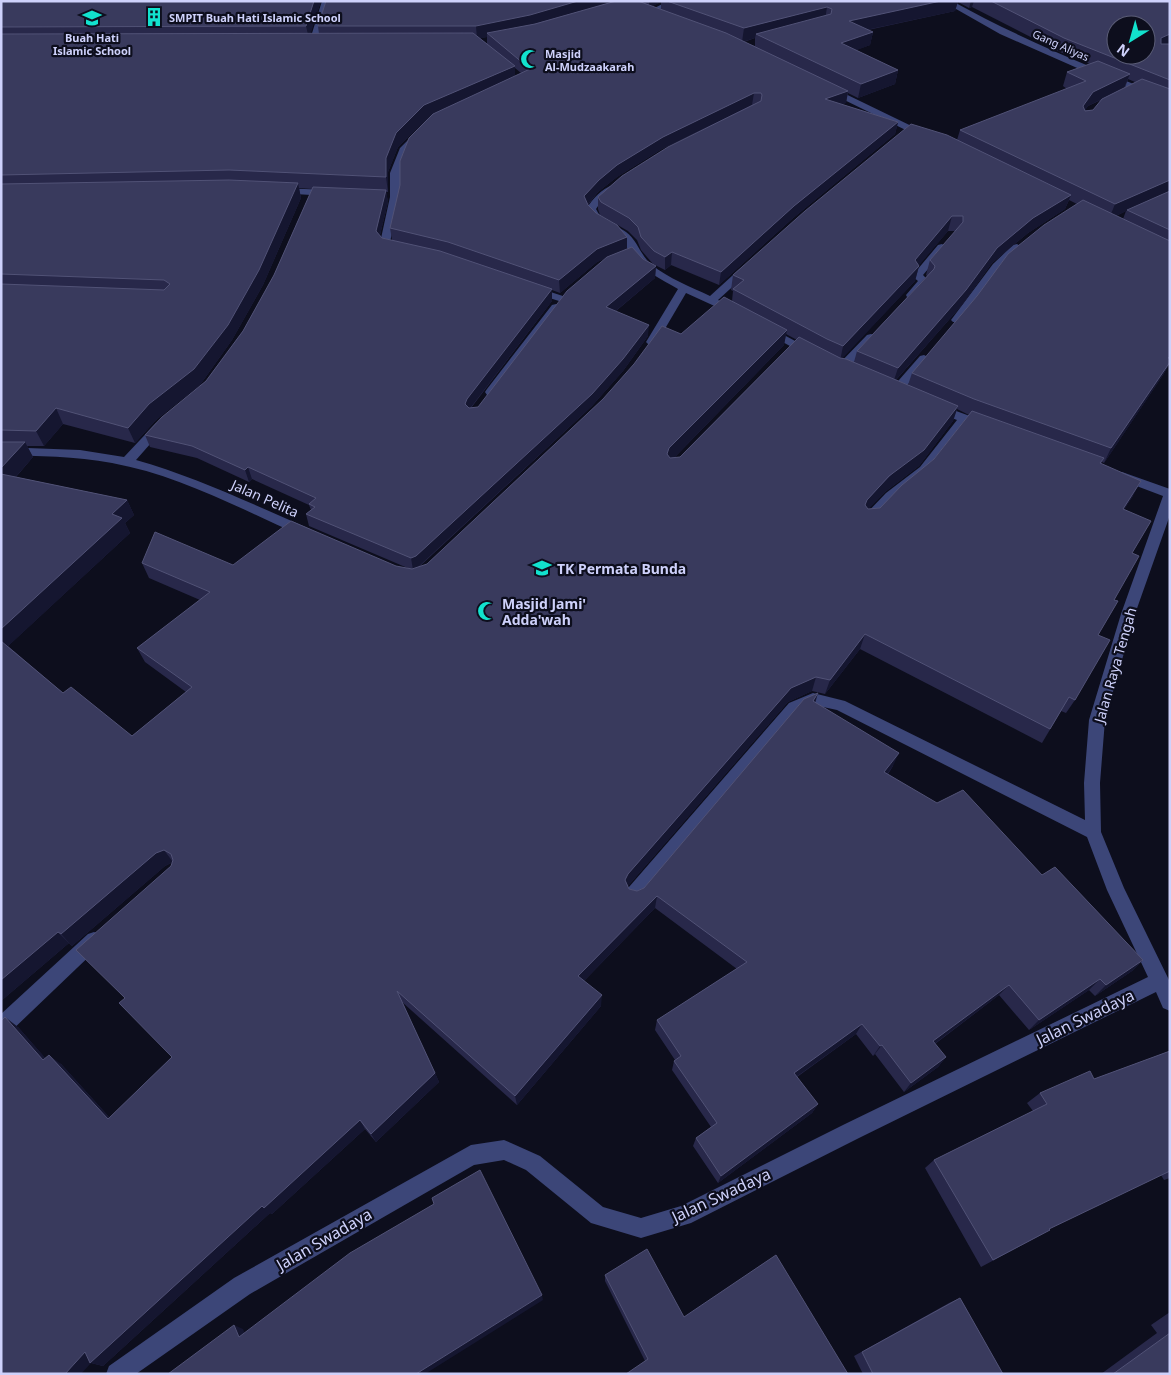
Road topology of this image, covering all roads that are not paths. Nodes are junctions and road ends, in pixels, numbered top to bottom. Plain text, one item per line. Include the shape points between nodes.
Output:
1 (326, 1) edge
2 (675, 1) edge
3 (946, 1) edge
4 (666, 18) edge
5 (313, 43) junction
6 (304, 44) edge
7 (323, 44) edge
8 (823, 86) edge
9 (1135, 88) junction
10 (1121, 95) edge
11 (1170, 101) edge
12 (424, 129) edge
13 (938, 142) edge
14 (620, 183) edge
15 (272, 191) edge
16 (339, 194) edge
17 (1028, 240) edge
18 (947, 241) edge
19 (408, 250) edge
20 (758, 258) edge
21 (526, 287) edge
22 (684, 288) junction
23 (712, 300) junction
24 (905, 301) edge
25 (879, 328) edge
26 (948, 331) edge
27 (929, 353) edge
28 (644, 354) edge
29 (819, 358) edge
30 (842, 369) edge
31 (896, 391) edge
32 (485, 400) edge
33 (930, 405) edge
34 (169, 418) edge
35 (964, 419) junction
36 (992, 428) edge
37 (1, 451) edge
38 (127, 462) junction
39 (1109, 471) edge
40 (1170, 495) edge
41 (869, 519) edge
42 (314, 536) edge
43 (1093, 832) junction
44 (635, 894) edge
45 (106, 928) edge
46 (1159, 981) junction
47 (1170, 1002) edge
48 (1, 1027) edge
49 (117, 1374) edge

1 - 5 street
2 - 4 street via 646,11
3 - 9 street, Gang Aliyas via 1004,32
5 - 6 street
5 - 7 street
8 - 13 street via 908,131
9 - 10 street
9 - 11 street, Gang Aliyas
12 - 19 street via 406,148 395,173 391,196 385,243
14 - 22 street via 599,198 591,210 595,218 632,243 630,254
15 - 16 street via 309,197
17 - 26 street via 997,266
18 - 24 street via 917,276 924,281
20 - 23 street
21 - 32 street via 565,297
22 - 23 street
22 - 28 street
23 - 29 street via 791,348
25 - 30 street
27 - 31 street
33 - 35 street
34 - 38 street
35 - 36 street
35 - 41 street via 924,470 891,496
37 - 38 street, Jalan Pelita via 69,452
38 - 42 street, Jalan Pelita via 197,485
39 - 40 street
40 - 43 street, Jalan Raya Tengah via 1128,614 1097,720 1092,783
43 - 44 street via 840,705 813,700 794,707
43 - 46 street, Jalan Raya Tengah
45 - 48 street
46 - 47 street, Jalan Raya Tengah
46 - 49 street, Jalan Swadaya via 684,1216 641,1228 598,1216 533,1163 504,1150 471,1154 242,1286

